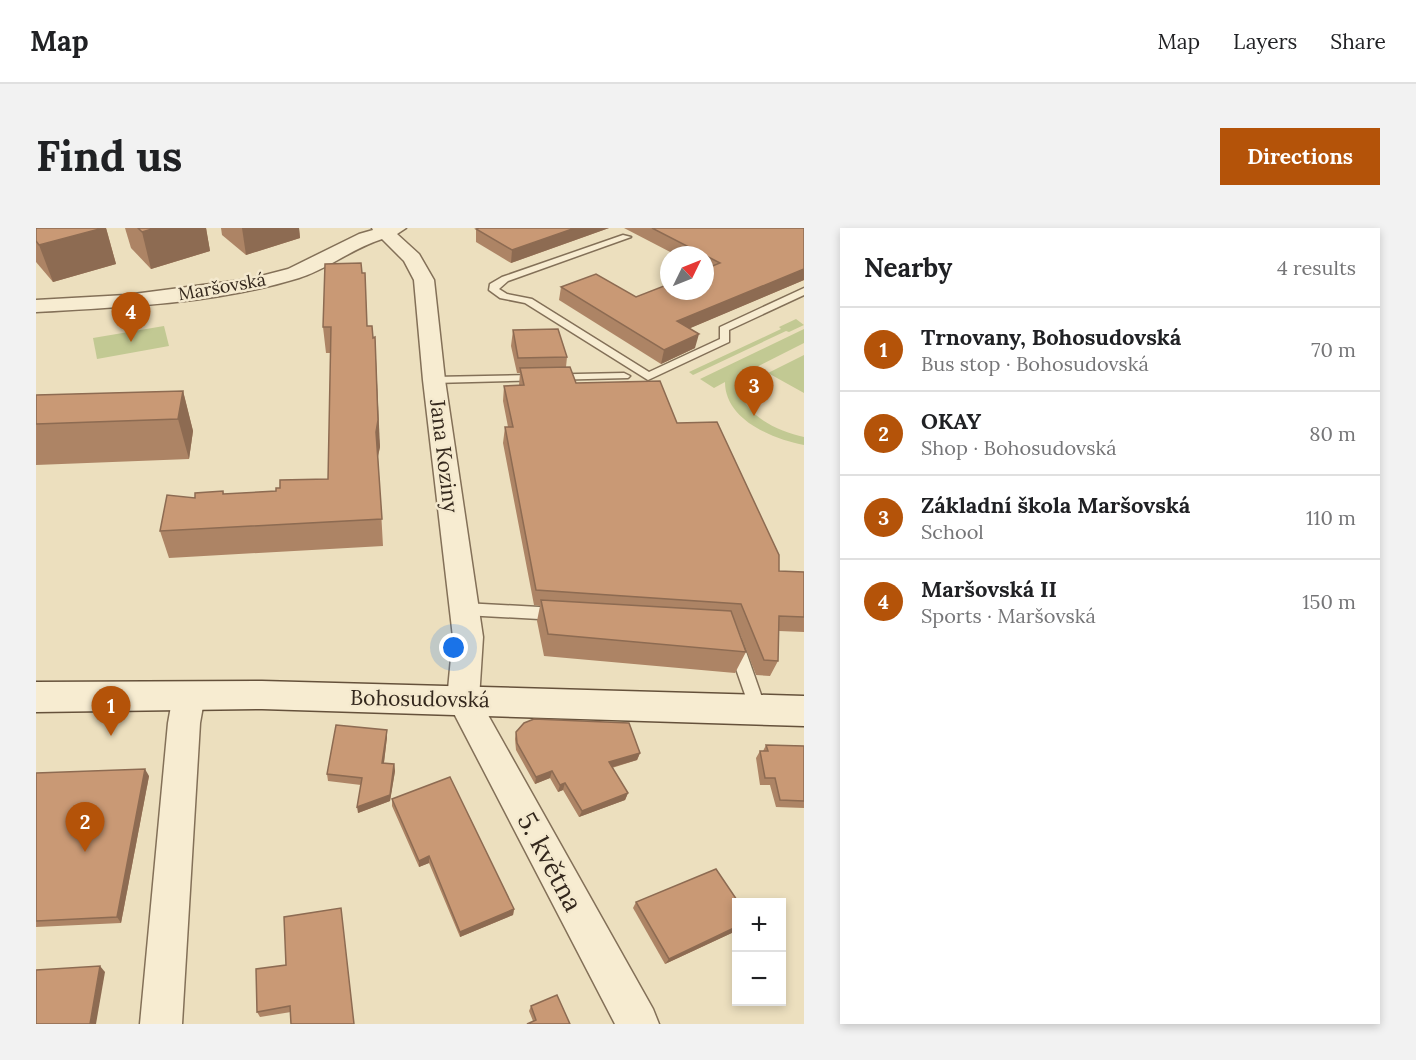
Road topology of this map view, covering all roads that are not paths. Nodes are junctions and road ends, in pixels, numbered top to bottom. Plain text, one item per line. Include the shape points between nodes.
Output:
1 (388, 229) edge
2 (626, 237) dead end
3 (804, 291) edge
4 (36, 306) edge
5 (624, 376) dead end
6 (434, 380) junction
7 (464, 609) junction
8 (578, 615) edge
9 (729, 625) edge
10 (189, 695) junction
11 (36, 697) edge
12 (463, 700) junction
13 (758, 709) junction
14 (804, 711) edge
15 (161, 1024) edge
16 (638, 1024) edge

1 - 4 street, Maršovská via 295,273 250,285 126,301
1 - 6 street, Jana Koziny via 424,280
2 - 3 lane via 505,279 493,286 494,290 528,301 648,377 725,340 724,329
5 - 6 lane
6 - 7 street, Jana Koziny
7 - 8 lane
7 - 12 street, Jana Koziny via 468,637
9 - 13 lane
10 - 11 street, Bohosudovská
10 - 12 street, Bohosudovská
10 - 15 street
12 - 13 street, Bohosudovská
12 - 16 street, 5. května
13 - 14 street, Bohosudovská

